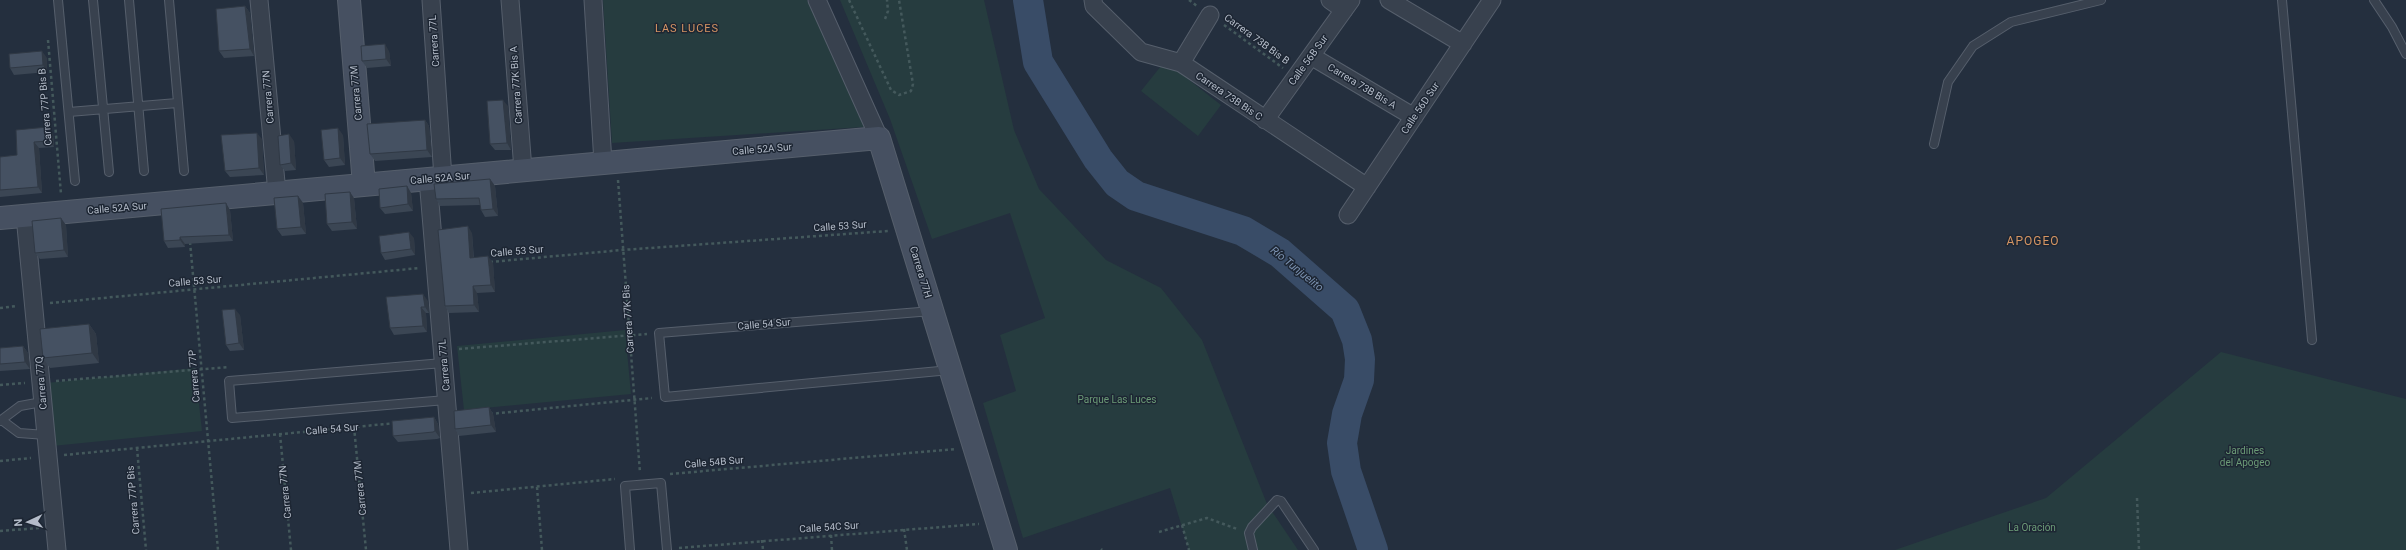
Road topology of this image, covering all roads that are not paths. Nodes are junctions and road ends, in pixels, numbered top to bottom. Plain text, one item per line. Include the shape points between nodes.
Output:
1 (58, 0) edge
2 (93, 0) edge
3 (129, 0) edge
4 (169, 0) edge
5 (259, 0) edge
6 (348, 0) edge
7 (431, 0) edge
8 (510, 0) edge
9 (592, 0) edge
10 (817, 0) edge
11 (1330, 0) edge
12 (1389, 0) edge
13 (1492, 0) edge
14 (2101, 0) edge
15 (2282, 0) edge
16 (2374, 0) edge
17 (1093, 3) edge
18 (1347, 5) edge
19 (1210, 15) road end
20 (1464, 44) junction
21 (2406, 54) edge
22 (1311, 56) junction
23 (1181, 63) junction
24 (177, 103) junction
25 (138, 106) junction
26 (104, 108) junction
27 (69, 112) junction
28 (1414, 117) junction
29 (1265, 120) junction
30 (879, 138) junction
31 (1934, 144) dead end
32 (610, 162) junction
33 (522, 170) junction
34 (144, 171) dead end
35 (184, 171) dead end
36 (109, 172) dead end
37 (436, 178) junction
38 (75, 181) dead end
39 (364, 185) junction
40 (1367, 187) junction
41 (277, 193) junction
42 (1348, 215) dead end
43 (25, 216) junction
44 (0, 218) edge
45 (933, 311) junction
46 (2312, 340) dead end
47 (443, 362) junction
48 (951, 370) junction
49 (446, 400) junction
50 (42, 402) junction
51 (1, 421) edge
52 (46, 435) junction
53 (57, 550) edge
54 (459, 550) edge
55 (630, 550) edge
56 (667, 550) edge
57 (1006, 550) edge
58 (1253, 550) edge
59 (1314, 550) edge

1 - 27 lane
2 - 26 lane
3 - 25 lane
4 - 24 lane
5 - 41 street, Carrera 77N
6 - 39 street, Carrera 77M
7 - 37 street, Carrera 77L
8 - 33 street, Carrera 77K Bis A
9 - 32 street
10 - 30 street, Carrera 77H
11 - 18 street
12 - 20 street
13 - 20 street, Calle 56D Sur
14 - 31 lane via 2011,22 1973,46 1948,82
15 - 46 lane
16 - 21 lane
17 - 23 street, Carrera 73B Bis C via 1141,52
18 - 22 street, Calle 56B Sur
19 - 23 street
20 - 28 street, Calle 56D Sur
22 - 28 street, Carrera 73B Bis A
22 - 29 street, Calle 56B Sur
23 - 29 street, Carrera 73B Bis C
24 - 25 lane
24 - 35 lane
25 - 26 lane
25 - 34 lane
26 - 27 lane
26 - 36 lane
27 - 38 lane
28 - 40 street, Calle 56D Sur
29 - 40 street, Carrera 73B Bis C
30 - 32 street, Calle 52A Sur
30 - 45 street, Carrera 77H
32 - 33 street, Calle 52A Sur
33 - 37 street, Calle 52A Sur
37 - 39 street, Calle 52A Sur
37 - 47 street, Carrera 77L via 436,267
39 - 41 street, Calle 52A Sur
40 - 42 street, Calle 56D Sur
41 - 43 street, Calle 52A Sur
43 - 44 street, Calle 52A Sur
43 - 50 street, Carrera 77Q
45 - 48 street, Carrera 77H
45 - 48 lane, Calle 54 Sur via 659,333 665,397
47 - 49 street, Carrera 77L
47 - 49 lane via 229,381 232,418
48 - 57 street, Carrera 77H
49 - 54 street, Carrera 77L
50 - 51 lane via 20,406
50 - 52 street, Carrera 77Q
51 - 52 lane via 19,433
52 - 53 street, Carrera 77Q
55 - 56 lane via 625,486 640,481 661,483
58 - 59 lane via 1249,533 1277,500 1281,501

